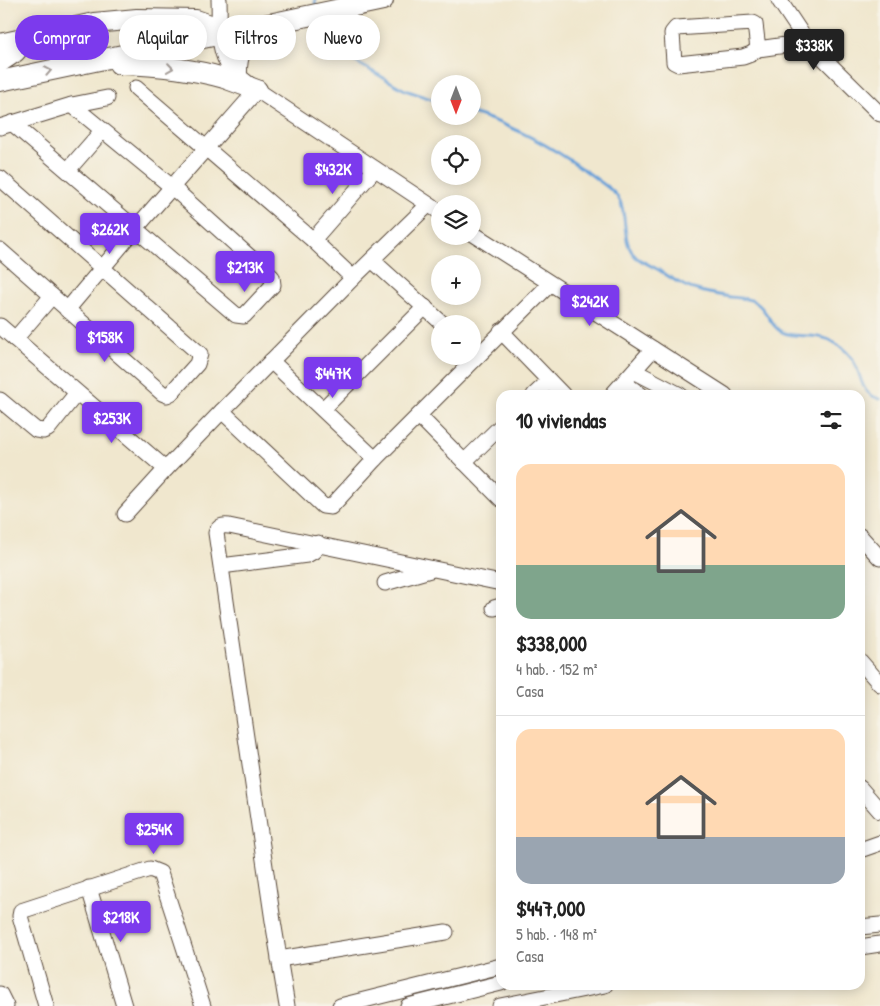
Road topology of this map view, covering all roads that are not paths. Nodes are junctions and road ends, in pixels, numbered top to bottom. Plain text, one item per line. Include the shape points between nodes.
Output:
1 (218, 0) edge
2 (383, 0) edge
3 (779, 0) edge
4 (219, 15) edge
5 (296, 18) edge
6 (109, 22) edge
7 (217, 31) edge
8 (217, 35) edge
9 (217, 38) edge
10 (15, 41) edge
11 (807, 42) junction
12 (0, 44) edge
13 (758, 49) junction
14 (15, 52) edge
15 (237, 60) edge
16 (0, 62) edge
17 (87, 64) junction
18 (230, 76) junction
19 (0, 81) edge
20 (136, 88) dead end
21 (257, 90) junction
22 (107, 98) dead end
23 (72, 105) junction
24 (880, 114) edge
25 (6, 125) edge
26 (102, 131) junction
27 (206, 148) junction
28 (68, 170) junction
29 (375, 170) junction
30 (2, 184) edge
31 (172, 187) junction
32 (431, 207) edge
33 (431, 211) edge
34 (136, 228) junction
35 (313, 240) junction
36 (481, 240) edge
37 (0, 250) edge
38 (372, 260) junction
39 (103, 268) junction
40 (353, 278) junction
41 (550, 284) junction
42 (52, 296) junction
43 (425, 307) junction
44 (67, 310) junction
45 (434, 315) edge
46 (0, 326) edge
47 (501, 331) junction
48 (15, 339) junction
49 (481, 347) edge
50 (653, 349) junction
51 (271, 361) junction
52 (464, 365) edge
53 (634, 370) junction
54 (548, 381) junction
55 (624, 384) junction
56 (539, 390) edge
57 (558, 390) edge
58 (617, 390) edge
59 (633, 390) edge
60 (671, 390) edge
61 (717, 390) edge
62 (76, 394) junction
63 (0, 400) edge
64 (323, 409) junction
65 (222, 411) junction
66 (419, 416) junction
67 (496, 431) edge
68 (375, 459) junction
69 (464, 462) junction
70 (166, 469) junction
71 (496, 494) edge
72 (125, 514) dead end
73 (865, 542) edge
74 (318, 543) junction
75 (880, 558) edge
76 (229, 565) dead end
77 (432, 569) junction
78 (496, 582) edge
79 (385, 583) dead end
80 (865, 667) edge
81 (880, 684) edge
82 (865, 794) edge
83 (880, 811) edge
84 (880, 843) edge
85 (865, 848) edge
86 (89, 888) junction
87 (880, 925) edge
88 (865, 926) edge
89 (446, 932) dead end
90 (880, 944) edge
91 (865, 946) edge
92 (279, 959) junction
93 (496, 967) edge
94 (496, 984) edge
95 (580, 990) edge
96 (0, 994) edge
97 (6, 1006) edge
98 (46, 1006) edge
99 (124, 1006) edge
100 (202, 1006) edge
101 (287, 1006) edge
102 (340, 1006) edge
103 (408, 1006) edge
104 (500, 1006) edge

1 - 4 street
2 - 5 main road
3 - 11 street
6 - 7 main road via 137,19 196,20
8 - 17 main road
9 - 18 street via 214,51 217,67
10 - 12 main road
11 - 13 street
11 - 24 street
13 - 13 street via 743,57 676,64 672,33 676,28 753,23
14 - 16 main road
15 - 18 main road
17 -> 18 main road via 141,64
19 -> 17 main road
18 - 21 main road
20 - 27 street
21 - 27 street
21 - 29 street
22 - 23 street
23 - 25 street
23 - 26 street
25 - 28 street
26 - 28 street
26 - 31 street
27 - 31 street
27 - 35 street
28 - 34 street
29 - 32 street
29 - 35 street
30 - 39 street
31 - 34 street
31 - 34 street via 272,277 273,285 244,316 236,316
33 - 38 street
34 - 39 street
35 - 40 street
36 - 41 street
37 - 42 street
38 - 40 street
38 - 43 street
39 - 44 street
39 - 44 street via 200,354 197,364 171,393 162,393
40 - 51 street
41 - 47 street
41 - 50 street
42 - 44 street
42 - 48 street
43 - 45 street
43 - 64 street
46 - 48 street
47 - 49 street
47 - 54 street
48 - 62 street
50 - 53 street
50 - 61 street
51 - 64 street
51 - 65 street
52 - 66 street
53 - 55 street
53 - 60 street
54 - 56 street
54 - 57 street
55 - 58 street
55 - 59 street
62 - 63 street via 43,431 36,430
62 - 70 street
64 - 68 street
65 - 68 street via 323,506 331,506
65 - 70 street
66 - 68 street
66 - 69 street
67 - 69 street
69 - 71 street
70 - 72 street
73 - 75 street
74 - 76 street via 307,555
74 - 77 street
74 - 92 street via 223,525 216,533
77 - 78 street
77 - 79 street
80 - 81 street
82 - 83 street
84 - 85 street
86 - 98 street via 21,911
86 - 99 street
86 - 100 street via 150,869 160,873
87 - 88 street
89 - 92 street
90 - 91 street
92 - 101 street
93 - 102 street
94 - 103 street
95 - 104 street
96 - 97 street

